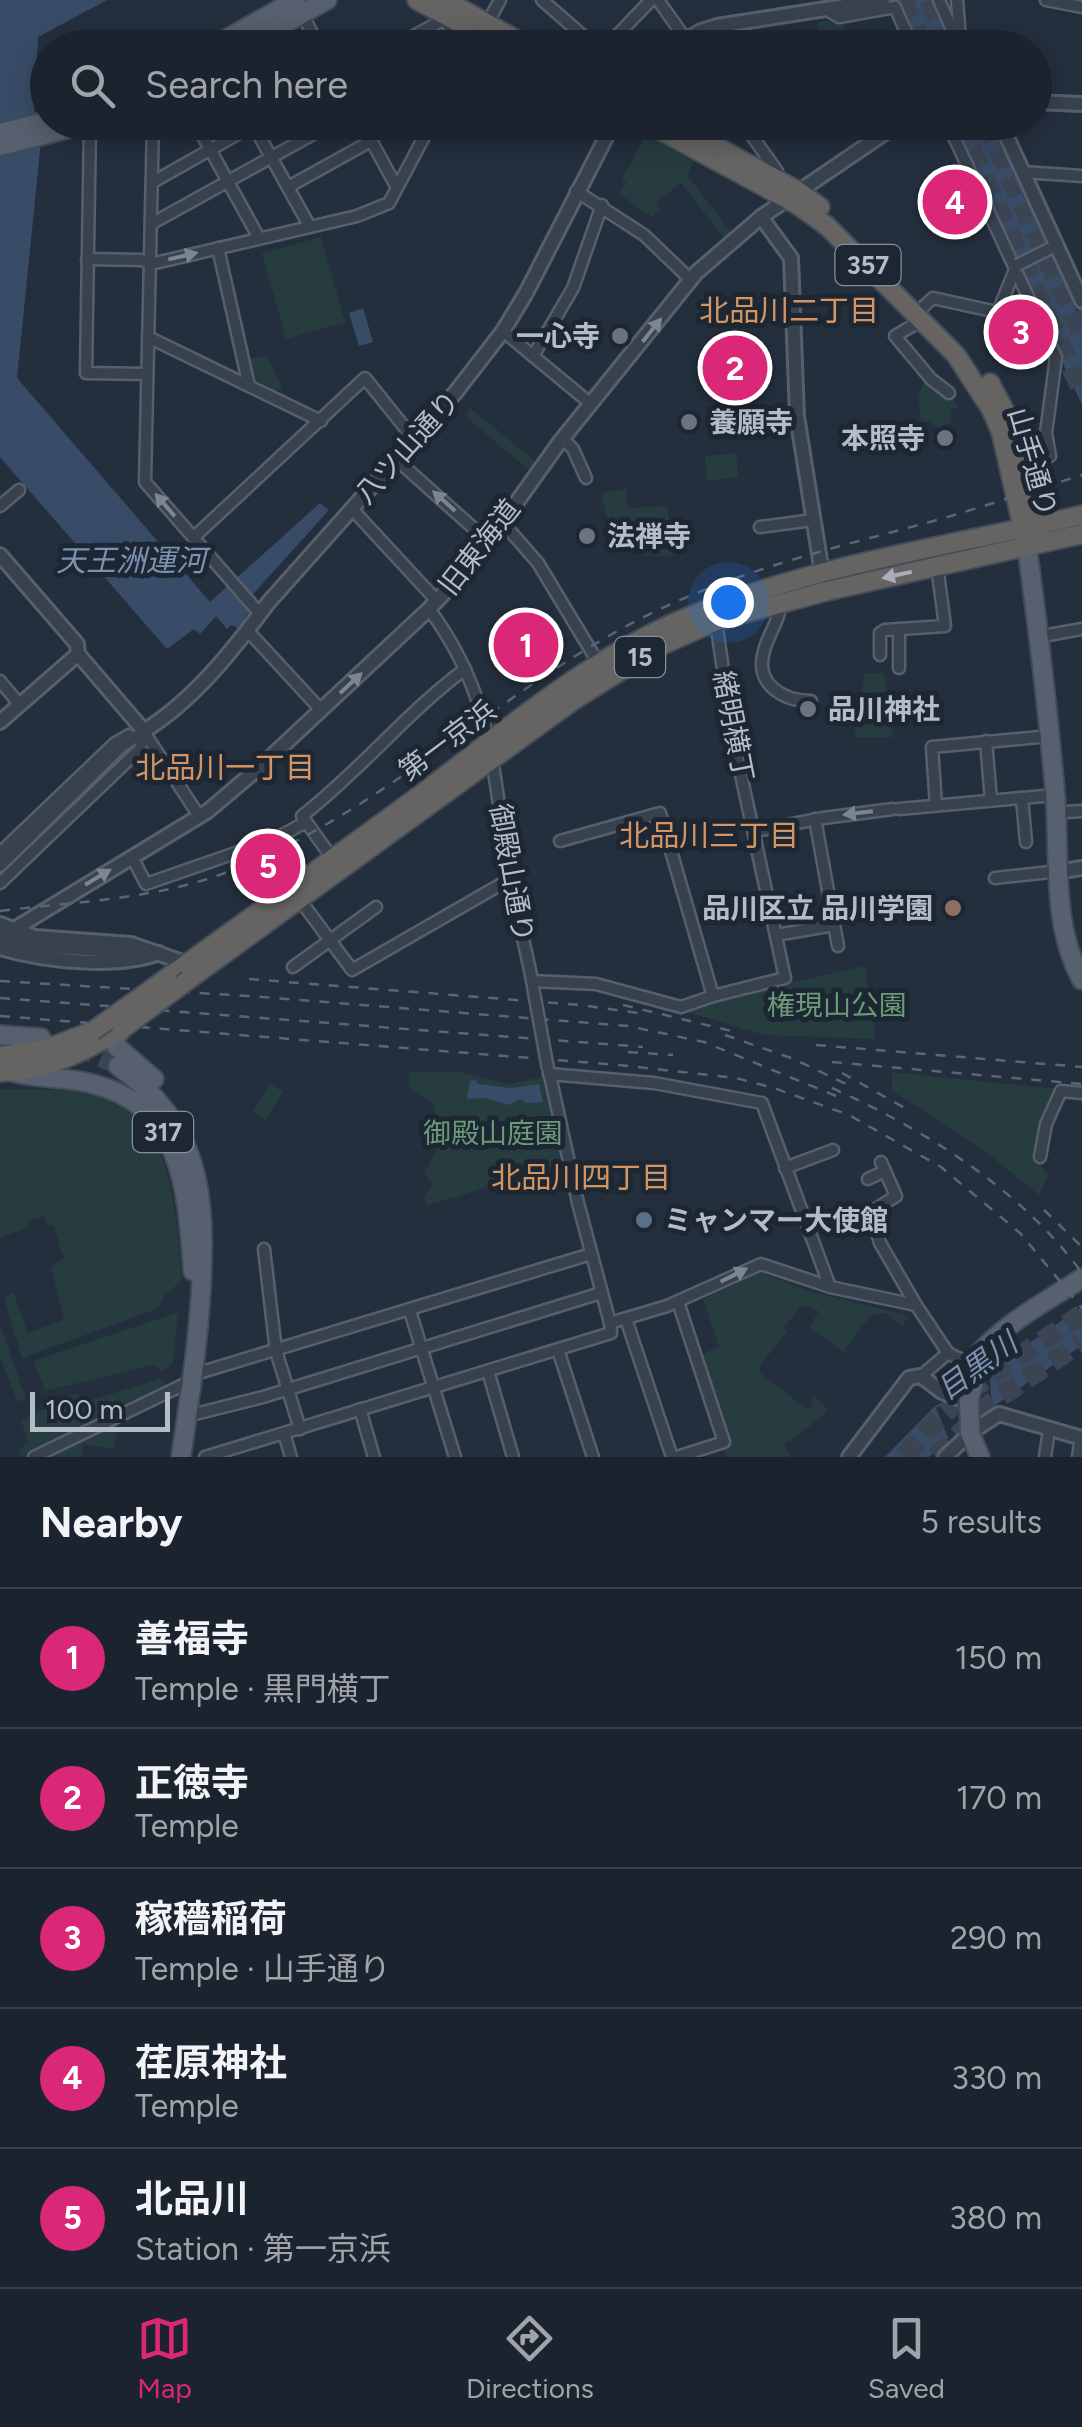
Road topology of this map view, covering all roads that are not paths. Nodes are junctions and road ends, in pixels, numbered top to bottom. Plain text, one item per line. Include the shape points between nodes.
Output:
1 (327, 0) edge
2 (416, 0) edge
3 (500, 0) edge
4 (542, 0) edge
5 (655, 0) edge
6 (883, 0) edge
7 (938, 0) edge
8 (957, 0) edge
9 (1046, 0) edge
10 (299, 7) edge
11 (1082, 7) edge
12 (444, 8) edge
13 (828, 10) junction
14 (249, 30) edge
15 (266, 30) edge
16 (311, 30) edge
17 (423, 30) edge
18 (473, 30) edge
19 (483, 30) edge
20 (576, 30) edge
21 (624, 30) edge
22 (674, 30) edge
23 (705, 30) edge
24 (906, 30) edge
25 (952, 30) edge
26 (960, 30) edge
27 (1052, 103) edge
28 (1082, 104) edge
29 (30, 128) edge
30 (0, 132) edge
31 (30, 132) edge
32 (91, 140) edge
33 (152, 140) edge
34 (205, 140) edge
35 (227, 140) edge
36 (263, 140) edge
37 (303, 140) edge
38 (422, 140) edge
39 (604, 140) edge
40 (681, 140) edge
41 (704, 140) edge
42 (755, 140) edge
43 (875, 140) edge
44 (956, 140) edge
45 (1008, 140) edge
46 (372, 141) joint
47 (0, 146) edge
48 (210, 150) junction
49 (271, 158) junction
50 (1023, 172) junction
51 (1082, 176) edge
52 (772, 178) junction
53 (153, 182) junction
54 (228, 182) junction
55 (396, 186) junction
56 (288, 187) junction
57 (576, 191) junction
58 (792, 195) junction
59 (602, 205) junction
60 (761, 217) junction
61 (151, 224) junction
62 (310, 226) junction
63 (259, 238) junction
64 (218, 248) junction
65 (1053, 248) junction
66 (87, 259) junction
67 (150, 264) junction
68 (1016, 266) junction
69 (691, 280) junction
70 (1082, 301) edge
71 (923, 313) junction
72 (997, 314) junction
73 (1038, 321) junction
74 (503, 331) junction
75 (148, 337) junction
76 (533, 356) junction
77 (147, 374) junction
78 (249, 386) junction
79 (949, 393) dead end
80 (591, 404) junction
81 (320, 421) junction
82 (414, 438) junction
83 (563, 438) junction
84 (397, 460) junction
85 (1023, 463) junction
86 (586, 478) dead end
87 (19, 490) dead end
88 (0, 506) edge
89 (352, 509) junction
90 (1082, 514) edge
91 (813, 520) junction
92 (503, 523) junction
93 (760, 526) dead end
94 (1082, 534) edge
95 (1031, 536) junction
96 (193, 538) junction
97 (490, 543) junction
98 (0, 555) edge
99 (938, 566) junction
100 (825, 583) junction
101 (433, 605) junction
102 (774, 605) junction
103 (257, 610) junction
104 (716, 622) junction
105 (899, 629) junction
106 (1082, 629) edge
107 (248, 631) junction
108 (1048, 635) junction
109 (78, 654) junction
110 (880, 655) dead end
111 (599, 664) junction
112 (899, 668) dead end
113 (465, 670) junction
114 (0, 682) edge
115 (811, 700) dead end
116 (20, 705) junction
117 (322, 710) junction
118 (0, 722) edge
119 (144, 731) junction
120 (1050, 736) junction
121 (986, 741) junction
122 (492, 750) junction
123 (1055, 794) junction
124 (1022, 798) junction
125 (990, 800) junction
126 (936, 805) junction
127 (1074, 812) edge
128 (199, 816) junction
129 (304, 819) junction
130 (816, 819) junction
131 (756, 830) junction
132 (560, 841) dead end
133 (1026, 842) dead end
134 (0, 853) edge
135 (132, 857) junction
136 (332, 858) junction
137 (0, 866) edge
138 (1070, 870) edge
139 (995, 878) dead end
140 (510, 879) junction
141 (0, 883) edge
142 (300, 900) junction
143 (376, 907) dead end
144 (834, 925) junction
145 (16, 928) junction
146 (776, 935) junction
147 (1, 936) edge
148 (330, 941) junction
149 (838, 946) dead end
150 (159, 953) junction
151 (1082, 960) edge
152 (293, 967) dead end
153 (187, 972) junction
154 (1082, 980) edge
155 (533, 984) junction
156 (714, 996) junction
157 (122, 1029) junction
158 (0, 1035) edge
159 (42, 1038) dead end
160 (69, 1049) junction
161 (0, 1056) edge
162 (123, 1061) junction
163 (549, 1071) junction
164 (6, 1072) edge
165 (84, 1082) junction
166 (112, 1090) junction
167 (1082, 1092) edge
168 (833, 1150) dead end
169 (1040, 1157) dead end
170 (786, 1168) junction
171 (868, 1180) dead end
172 (264, 1249) dead end
173 (590, 1254) junction
174 (1082, 1278) edge
175 (830, 1287) junction
176 (1082, 1290) edge
177 (602, 1293) junction
178 (201, 1295) junction
179 (678, 1302) junction
180 (916, 1305) junction
181 (410, 1311) junction
182 (626, 1319) junction
183 (610, 1323) junction
184 (422, 1349) junction
185 (558, 1350) junction
186 (276, 1351) junction
187 (948, 1353) junction
188 (488, 1371) junction
189 (921, 1376) junction
190 (192, 1378) junction
191 (966, 1380) junction
192 (434, 1387) junction
193 (288, 1390) junction
194 (360, 1409) junction
195 (186, 1416) junction
196 (300, 1428) junction
197 (1050, 1430) junction
198 (284, 1433) junction
199 (1082, 1437) edge
200 (966, 1444) edge
201 (211, 1456) edge
202 (34, 1457) edge
203 (181, 1457) edge
204 (291, 1457) edge
205 (374, 1457) edge
206 (455, 1457) edge
207 (512, 1457) edge
208 (592, 1457) edge
209 (674, 1457) edge
210 (849, 1457) edge
211 (945, 1457) edge
212 (980, 1457) edge
213 (1045, 1457) edge
214 (1078, 1457) edge

1 - 10 main road
2 - 12 highway
3 - 19 street
4 - 20 street
5 - 21 street
5 - 22 street
6 - 13 street
7 - 25 street
8 - 26 street
9 - 11 street
10 - 14 main road
10 - 15 main road
10 - 16 street
12 - 17 street via 440,20
12 - 18 highway
13 - 23 street
13 - 24 street via 839,16 896,7
27 - 28 street
29 - 30 main road
31 - 47 main road
32 - 66 street
33 - 53 street
34 - 48 street
35 - 48 street
36 - 49 street
37 - 49 street
38 - 55 street
39 - 57 street, 八ツ山通り
40 - 58 highway, 山手通り / 357
41 - 52 highway, 山手通り / 357
42 - 52 street via 777,171
43 - 58 street, 旧東海道
44 - 68 street
45 - 50 street
46 - 55 street
46 - 56 street
48 - 53 street
48 - 54 street
49 - 54 street
49 - 56 street
50 - 51 street
50 - 65 street
52 - 58 highway, 山手通り / 357
53 - 61 street
54 - 61 street
54 - 63 street
55 - 62 street via 389,203
56 - 62 street
57 - 59 street
57 - 74 street, 八ツ山通り
58 - 60 street, 旧東海道
58 - 71 highway, 山手通り / 357 via 832,216
59 - 69 street
59 - 76 street via 573,288
60 - 69 street, 旧東海道
60 - 91 street via 791,258 797,416
61 - 67 street
62 - 63 street
63 - 64 street
67 -> 64 street
64 - 78 street
65 - 68 street, bridge
65 - 70 street
66 - 67 street
66 - 77 street via 86,373
67 - 75 street
68 - 72 street
68 - 73 street
80 -> 69 street, 旧東海道
71 - 72 street via 933,298
71 - 79 street via 895,336
71 - 85 highway, 山手通り / 357 via 964,347 988,380
71 - 95 highway, 山手通り / 357 via 991,409
72 - 73 street
73 - 85 street via 1056,357 1046,432 1050,456
74 - 76 street
74 - 82 street, 八ツ山通り
75 - 77 street
75 - 78 street
76 - 80 street
96 -> 77 street via 144,482
78 - 81 street
80 - 83 street, 旧東海道
81 - 82 street via 365,378
81 - 96 street
82 - 84 street, 八ツ山通り
83 - 86 street
83 - 92 street, 旧東海道
84 - 89 street, 八ツ山通り
97 -> 84 street
85 - 95 highway, 山手通り / 357
87 - 88 street
89 - 101 street, 御殿山通り
89 - 103 street, 八ツ山通り
90 - 95 highway, 第一京浜 / 15
91 - 93 street
91 - 100 street
92 - 97 street, 旧東海道
92 - 111 street via 538,564
94 - 95 highway, 第一京浜 / 15
95 - 99 highway, 第一京浜 / 15
95 - 100 highway, 第一京浜 / 15
95 - 108 main road, 山手通り
95 - 120 main road, 山手通り
96 - 103 street
97 - 101 street, 旧東海道
98 - 109 street via 77,644
99 -> 100 highway, 第一京浜 / 15
99 - 105 street via 946,626
100 - 102 highway, 第一京浜 / 15
100 - 111 highway, 第一京浜 / 15 via 726,602
101 - 113 street, 御殿山通り
117 -> 101 street, 旧東海道
102 - 104 highway, 第一京浜 / 15
102 - 115 street via 779,613 762,654 763,672 781,696
103 - 107 street, 八ツ山通り
104 - 122 highway, 第一京浜 / 15 via 630,662
104 - 131 street, 緒明横丁 via 732,733
105 - 110 street via 880,633
105 - 112 street
106 - 108 street
107 - 117 street
107 - 119 street, 八ツ山通り
108 - 127 main road, 山手通り
109 - 116 street
109 - 119 street
111 - 122 highway, 第一京浜 / 15
113 - 122 street, 御殿山通り
113 - 129 street
114 - 116 street
116 - 118 street
117 - 128 street, 旧東海道
119 - 128 street
119 - 134 street, 八ツ山通り via 116,743
119 - 137 street, 八ツ山通り
119 - 141 street via 136,753
120 - 121 street
120 - 123 main road, 山手通り
121 - 125 street
121 - 126 street via 932,747
122 - 136 highway, 第一京浜 / 15
122 - 140 street, 御殿山通り
122 - 142 highway, 第一京浜 / 15
123 - 124 street
123 - 138 main road, 山手通り
124 - 125 street
124 - 133 street
125 - 126 street
126 -> 130 street
127 - 138 main road, 山手通り
128 - 135 street, 旧東海道
129 - 135 street via 273,840 146,884
129 - 136 street
130 - 131 street
130 - 144 street
131 - 146 street, 緒明横丁
132 - 156 street via 660,813
145 -> 135 street, 旧東海道
136 - 153 highway, 第一京浜 / 15
138 - 139 street
138 - 151 main road, 山手通り
138 - 154 main road, 山手通り via 1065,938
140 - 148 street via 352,970
140 - 155 street, 御殿山通り
142 - 148 street
142 - 153 highway, 第一京浜 / 15 via 207,966
143 - 148 street
144 - 146 street
144 - 149 street
145 - 147 street
145 - 150 street via 35,937 114,941
146 - 156 street, 緒明横丁 via 784,978
147 - 150 street via 35,946
148 - 152 street
150 - 153 street
153 - 157 highway, 第一京浜 / 15, bridge
153 - 160 highway, 第一京浜 / 15, bridge via 167,978
155 - 156 street via 596,984 681,1007
155 - 163 street, 御殿山通り, bridge
157 - 160 highway, 第一京浜 / 15
157 - 162 main road via 116,1043
158 - 159 main road
160 - 161 highway, 第一京浜 / 15
160 - 164 highway, 第一京浜 / 15
160 - 165 main road via 72,1074
162 - 166 main road, 317 via 118,1057 106,1070
162 - 178 main road, 317 via 168,1112 194,1164 204,1236
163 - 170 street via 762,1103
163 - 173 street
164 - 165 main road, 317
165 - 166 main road, 317
166 - 178 main road, 317 via 143,1109 174,1152
167 - 169 street via 1061,1091
168 - 170 street
170 - 175 street
171 - 180 street via 883,1167 896,1196 871,1212 880,1243
172 - 186 street
173 - 177 street
173 - 181 street
174 - 191 main road via 990,1342
179 -> 175 street via 761,1264
175 - 180 street
176 - 191 main road via 1002,1344
177 - 183 street
177 - 184 street
178 - 190 main road, 317
179 - 182 street
179 - 209 street via 724,1442
180 - 187 street
181 - 184 street
181 - 186 street
182 - 183 street
182 - 209 street
183 - 185 street via 611,1334
184 - 192 street
184 - 193 street
185 - 188 street
185 - 208 street
186 - 190 street
186 - 193 street
187 - 189 street
187 - 191 street
188 - 192 street
188 - 207 street
189 - 191 street via 942,1392
189 - 210 street via 906,1380
190 - 195 main road, 317
190 - 202 street
191 - 200 main road
191 - 200 main road, bridge
192 - 194 street
192 - 206 street
193 - 195 street
193 - 196 street
194 - 196 street
194 - 205 street
195 - 203 main road, 317
196 - 198 street
197 - 199 street
197 - 200 street via 999,1414
197 - 213 street
198 - 201 street
198 - 204 street
199 - 214 street
200 - 211 street
200 - 212 main road

